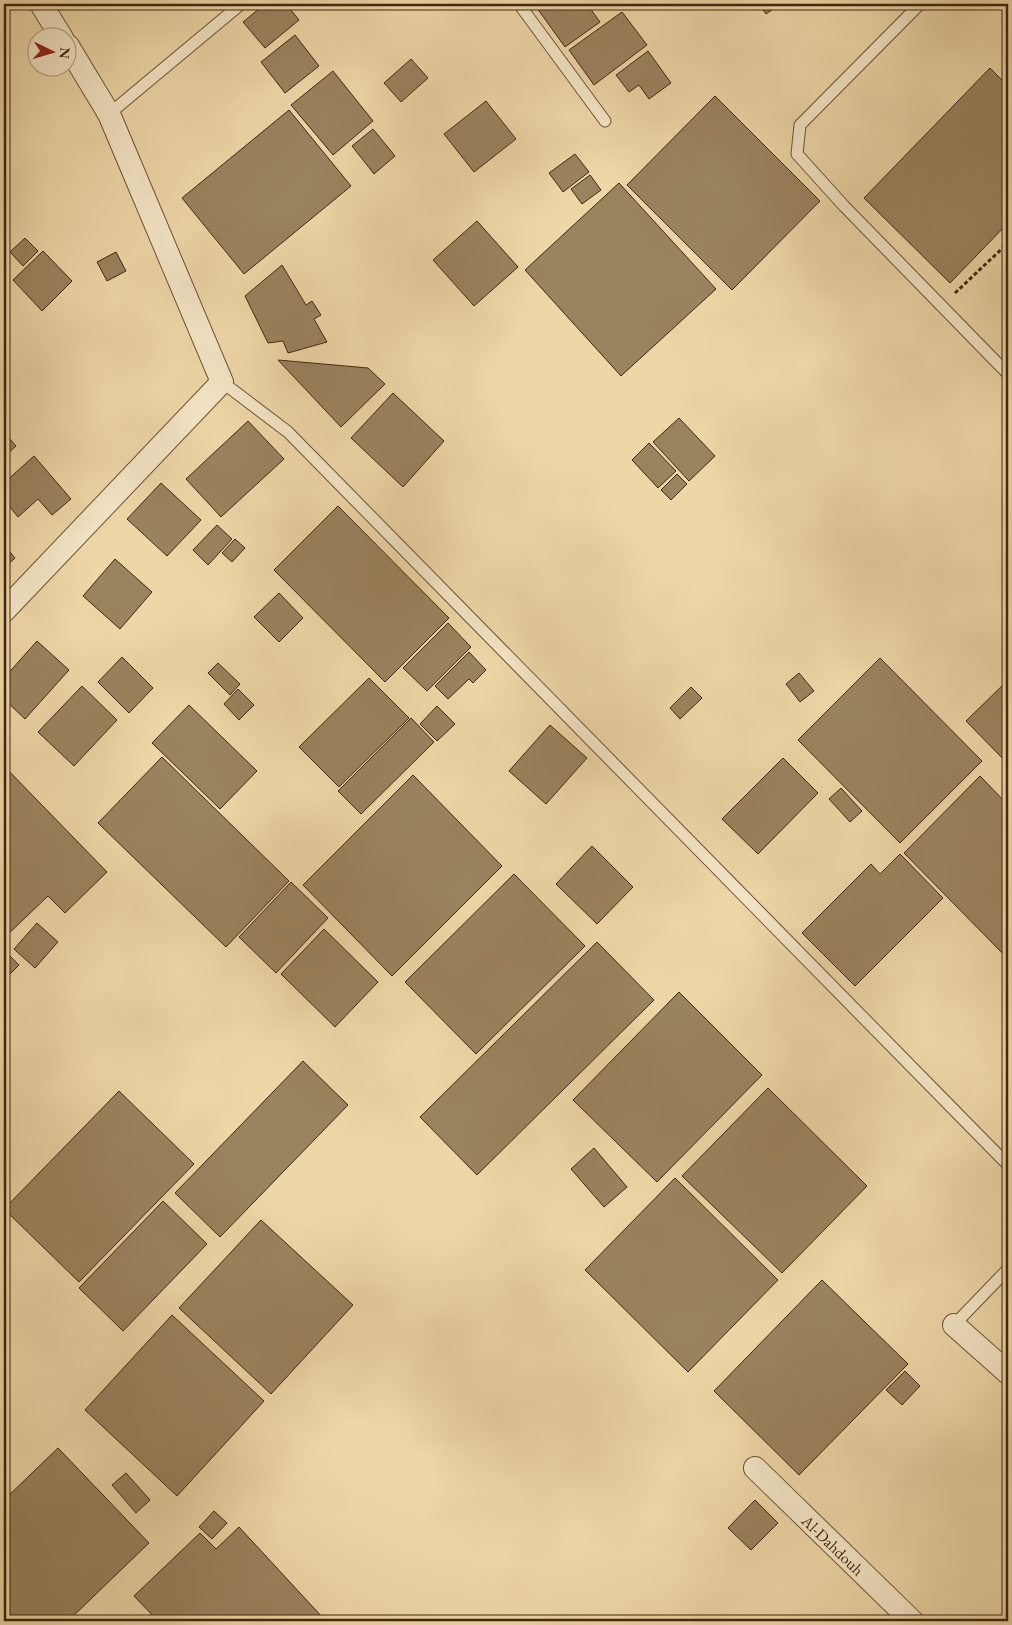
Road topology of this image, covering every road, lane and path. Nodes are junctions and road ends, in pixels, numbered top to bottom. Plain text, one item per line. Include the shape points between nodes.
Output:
1 (41, 4) edge
2 (241, 4) edge
3 (519, 4) edge
4 (920, 4) edge
5 (56, 28) edge
6 (78, 63) edge
7 (109, 114) junction
8 (605, 121) dead end
9 (1008, 244) edge
10 (942, 305) junction
11 (1008, 374) edge
12 (222, 382) junction
13 (4, 611) edge
14 (1008, 1165) edge
15 (1008, 1269) edge
16 (954, 1325) joint
17 (1008, 1373) edge
18 (755, 1468) dead end
19 (912, 1621) edge

1 - 5 street
2 - 7 lane
3 - 8 lane
4 - 10 lane via 800,125 796,154
6 - 7 street
7 - 12 street
9 - 10 path
10 - 11 lane
12 - 13 street
12 - 14 lane via 288,432
15 - 16 lane
16 - 17 street
18 - 19 street, Al-Dahdouh

